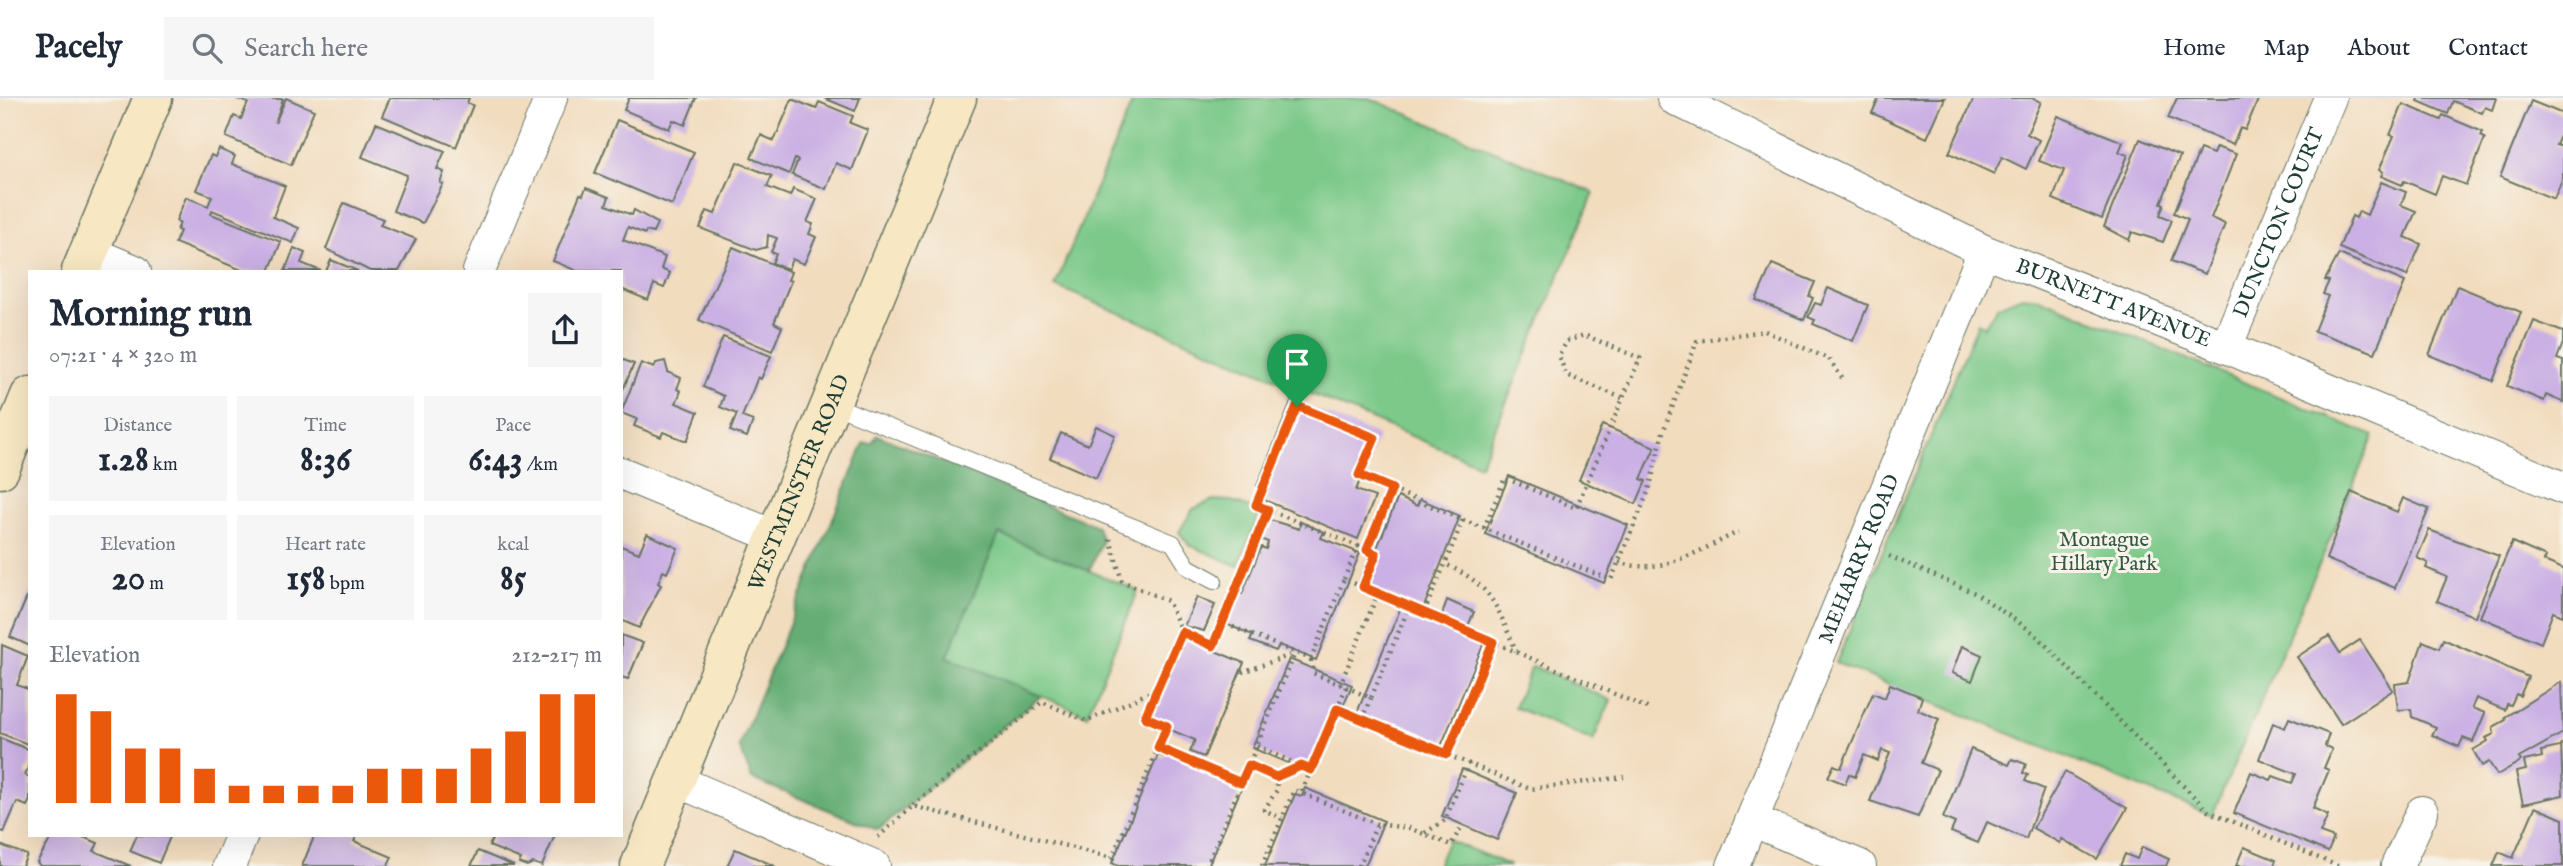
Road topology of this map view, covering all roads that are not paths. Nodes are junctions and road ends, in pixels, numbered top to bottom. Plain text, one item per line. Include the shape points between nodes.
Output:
1 (153, 98) edge
2 (551, 98) edge
3 (957, 98) edge
4 (1673, 98) edge
5 (2330, 98) edge
6 (1984, 251) junction
7 (85, 261) edge
8 (130, 270) edge
9 (479, 270) edge
10 (2227, 347) junction
11 (28, 401) edge
12 (831, 404) junction
13 (0, 469) edge
14 (623, 474) edge
15 (2563, 488) edge
16 (776, 537) junction
17 (1214, 581) road end
18 (675, 780) junction
19 (2422, 812) dead end
20 (1752, 820) junction
21 (241, 837) edge
22 (874, 853) edge
23 (229, 866) edge
24 (640, 866) edge
25 (1733, 866) edge
26 (1860, 866) edge
27 (2397, 866) edge

1 - 7 main road
2 - 9 street
3 - 12 main road, WESTMINSTER ROAD
4 - 6 street, BURNETT AVENUE
5 - 10 street, DUNCTON COURT
6 - 10 street, BURNETT AVENUE
6 - 20 street, MEHARRY ROAD
7 - 8 street
10 - 15 street, BURNETT AVENUE
11 - 13 main road
12 - 16 main road, WESTMINSTER ROAD
12 - 17 lane via 1173,543 1188,567
14 - 16 street
16 - 18 main road, WESTMINSTER ROAD
18 - 22 street
18 - 24 main road, WESTMINSTER ROAD
19 - 27 street
20 - 25 street, MEHARRY ROAD
20 - 26 street
21 - 23 street

